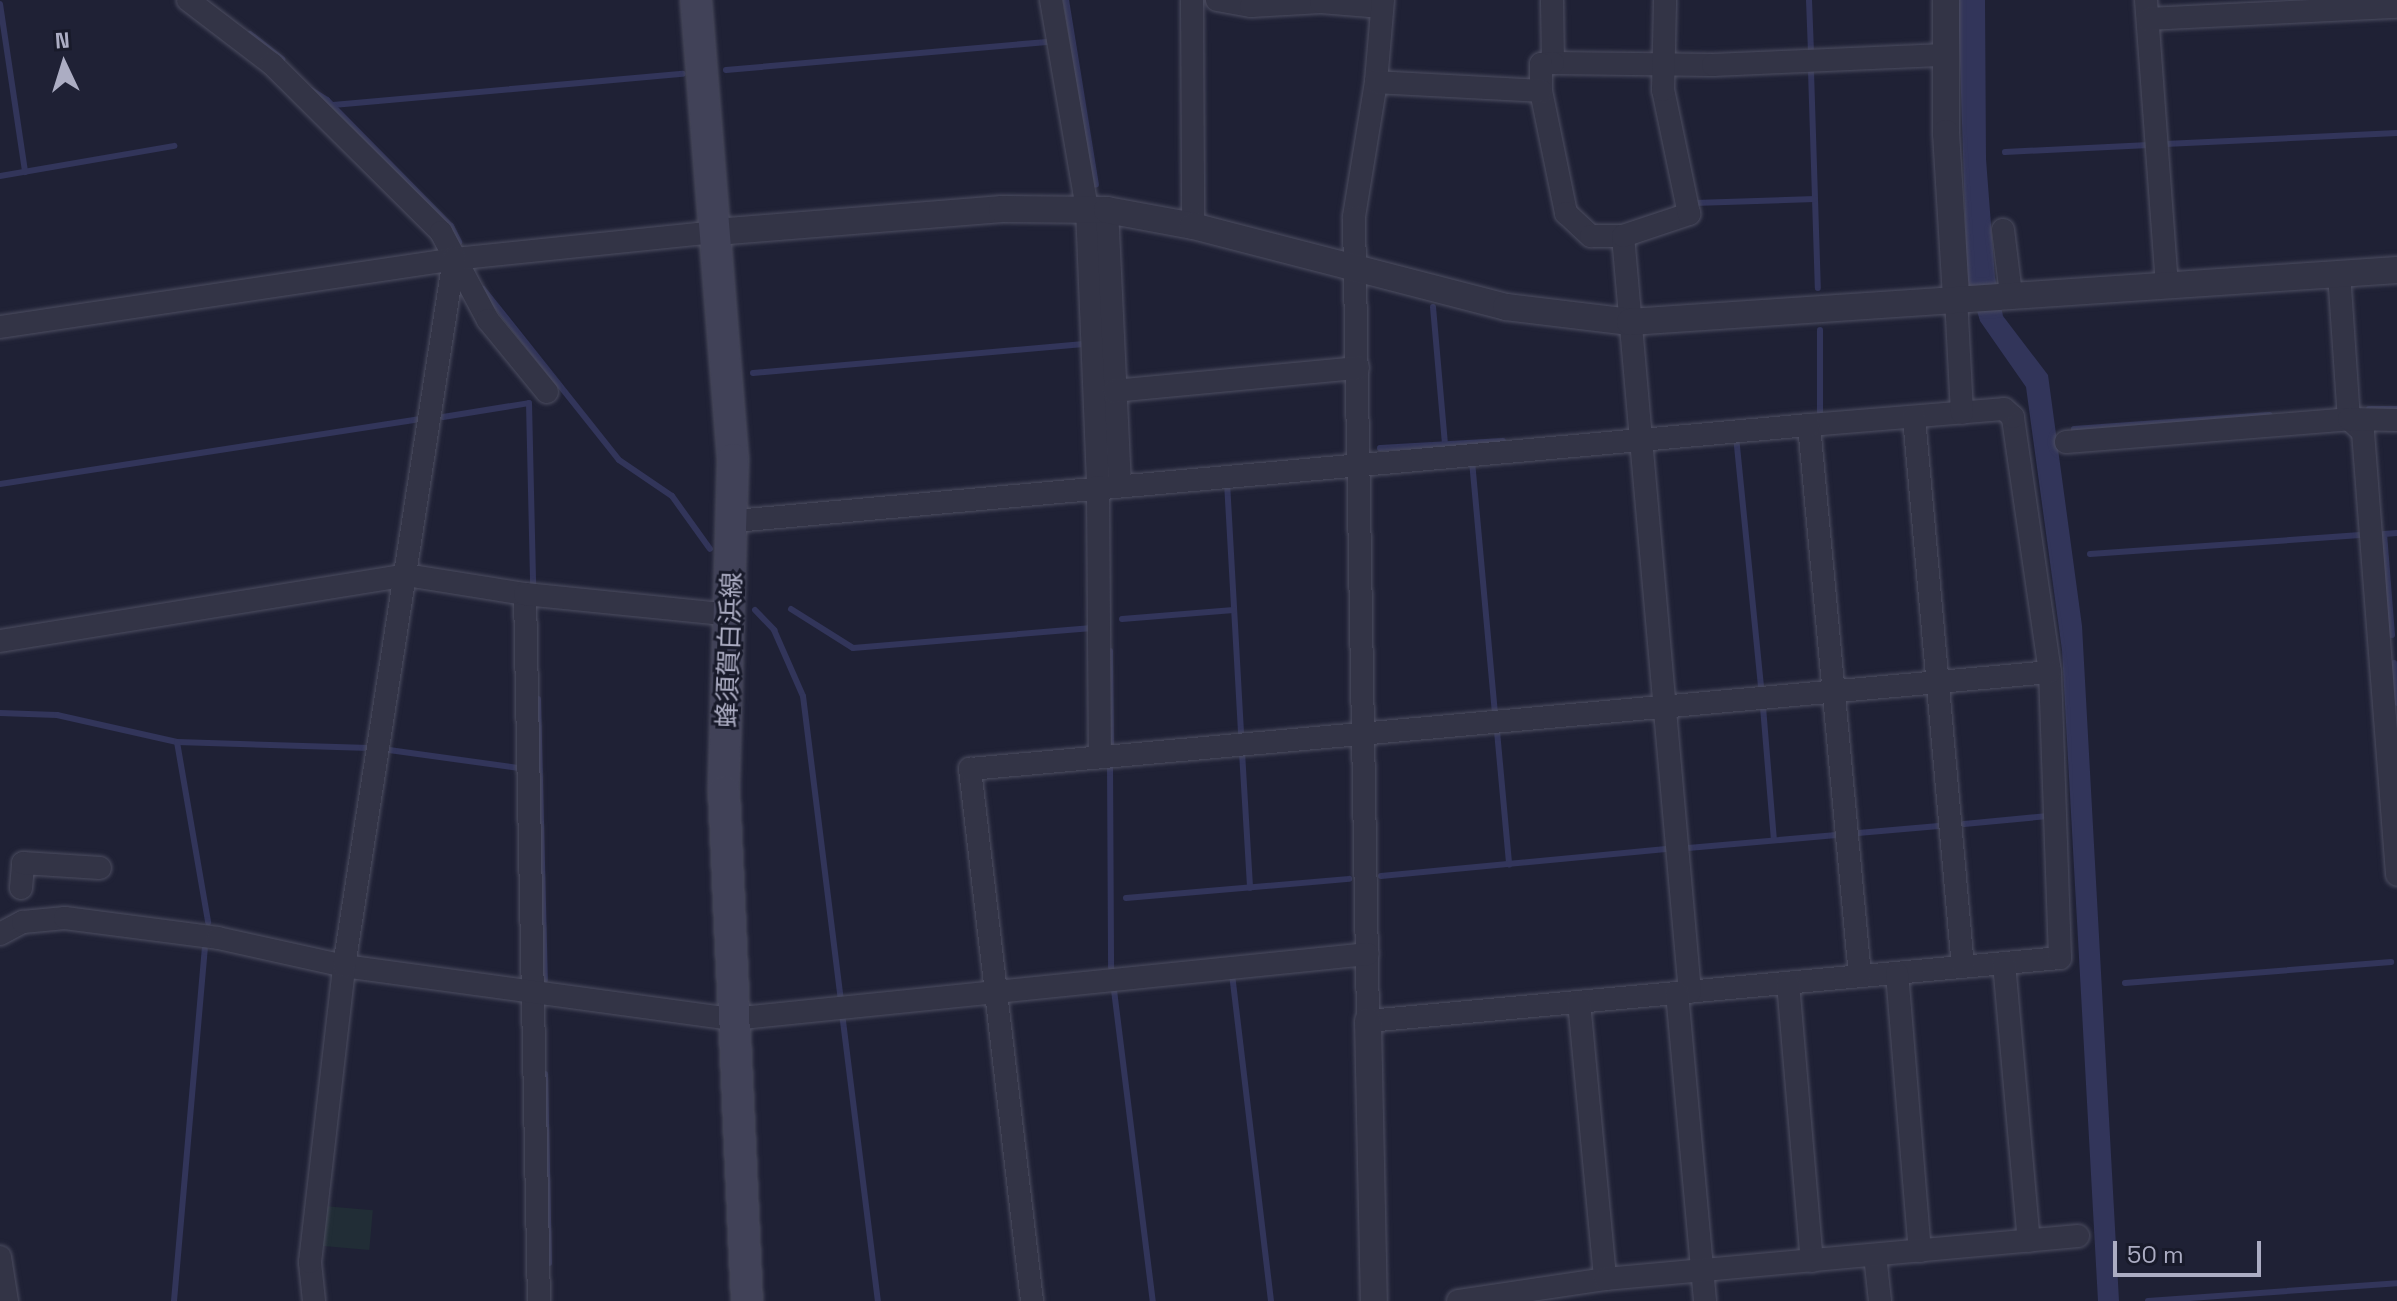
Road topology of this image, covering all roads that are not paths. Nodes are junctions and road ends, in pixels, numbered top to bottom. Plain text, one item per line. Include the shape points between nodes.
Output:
1 (188, 0) edge
2 (696, 0) edge
3 (1051, 0) edge
4 (1192, 0) edge
5 (1217, 0) edge
6 (1552, 0) edge
7 (1665, 0) edge
8 (1946, 0) edge
9 (1383, 4) edge
10 (2397, 7) edge
11 (2147, 10) edge
12 (1945, 55) junction
13 (1553, 63) junction
14 (1663, 64) junction
15 (1376, 82) junction
16 (1541, 91) junction
17 (1097, 209) junction
18 (1193, 226) junction
19 (2003, 230) dead end
20 (716, 232) junction
21 (1623, 236) junction
22 (454, 259) junction
23 (1354, 268) junction
24 (2397, 270) edge
25 (2339, 273) junction
26 (2167, 283) junction
27 (2011, 294) junction
28 (1963, 298) junction
29 (1630, 322) junction
30 (0, 327) edge
31 (1358, 368) junction
32 (1114, 391) junction
33 (547, 392) dead end
34 (1962, 413) junction
35 (1914, 417) junction
36 (2349, 419) junction
37 (2397, 420) edge
38 (1809, 425) junction
39 (1641, 438) junction
40 (2066, 442) dead end
41 (1360, 463) junction
42 (1108, 485) junction
43 (735, 521) junction
44 (406, 575) junction
45 (525, 594) junction
46 (731, 615) junction
47 (0, 641) edge
48 (2390, 650) edge
49 (2050, 672) junction
50 (1938, 681) junction
51 (1833, 690) junction
52 (1665, 706) junction
53 (1365, 732) junction
54 (1108, 756) junction
55 (2395, 824) edge
56 (100, 868) dead end
57 (2397, 875) edge
58 (10, 887) edge
59 (23, 922) junction
60 (0, 934) edge
61 (1368, 954) junction
62 (2004, 963) junction
63 (344, 966) junction
64 (1963, 967) junction
65 (1897, 973) junction
66 (1860, 976) junction
67 (1788, 983) junction
68 (994, 990) junction
69 (533, 991) junction
70 (1684, 992) junction
71 (1579, 1002) junction
72 (732, 1019) junction
73 (1368, 1021) junction
74 (2078, 1236) dead end
75 (2029, 1241) junction
76 (1920, 1251) junction
77 (1875, 1255) junction
78 (0, 1257) edge
79 (1812, 1261) junction
80 (1702, 1270) junction
81 (1605, 1279) junction
82 (7, 1301) edge
83 (314, 1301) edge
84 (539, 1301) edge
85 (747, 1301) edge
86 (1032, 1301) edge
87 (1374, 1301) edge
88 (1458, 1301) edge
89 (1705, 1301) edge
90 (1880, 1301) edge

1 - 22 street via 272,64 338,124 441,232
2 - 20 main road, 蜂須賀白浜線
3 - 17 street
4 - 18 street
5 - 9 street via 1251,6
6 - 13 street
7 - 14 street
8 - 12 street
9 - 15 street
10 - 11 street
11 - 26 street
12 - 14 street
12 - 28 street
13 - 14 street
13 - 16 street via 1541,64
14 - 21 street via 1668,121 1689,214
15 - 16 street
15 - 23 street via 1354,217
16 - 21 street via 1566,213 1591,236
17 - 18 street
17 - 20 street via 1002,209
17 - 32 street
17 - 42 street
18 - 23 street
19 - 27 street
20 - 22 street
20 - 43 main road, 蜂須賀白浜線
21 - 29 street
22 - 30 street
22 - 33 street via 488,320
22 - 44 street
23 - 29 street via 1506,307
23 - 31 street
24 - 25 street
25 - 26 street
25 - 36 street
26 - 27 street
27 - 28 street
28 - 29 street
28 - 34 street
29 - 39 street
31 - 32 street
31 - 41 street
32 - 42 street
34 - 35 street
34 - 49 street via 2004,409 2013,417
35 - 38 street
35 - 50 street
36 - 37 street
36 - 40 street
36 - 48 street via 2363,432
38 - 39 street
38 - 51 street
39 - 41 street
39 - 52 street
41 - 42 street
41 - 53 street
42 - 43 street
42 - 54 street
43 - 46 main road, 蜂須賀白浜線
44 - 45 street
44 - 47 street
44 - 63 street
45 - 46 street
45 - 69 street
46 - 72 main road, 蜂須賀白浜線 via 724,791
48 - 55 street
49 - 50 street
49 - 62 street via 2060,958
50 - 51 street
50 - 64 street
51 - 52 street
51 - 66 street
52 - 53 street
52 - 70 street
53 - 54 street
53 - 61 street
54 - 68 street via 970,769
55 - 57 street
56 - 58 street via 23,863
58 - 59 street
59 - 60 street
59 - 63 street via 65,918 143,927
61 - 68 street
61 - 73 street
62 - 64 street
62 - 75 street
63 - 69 street
63 - 83 street via 310,1262
64 - 65 street
65 - 66 street
65 - 76 street
66 - 67 street
67 - 70 street
67 - 79 street
68 - 72 street
68 - 86 street
69 - 72 street
69 - 84 street
70 - 71 street
70 - 80 street
71 - 73 street
71 - 81 street
72 - 85 main road, 蜂須賀白浜線
73 - 87 street
74 - 75 street
75 - 76 street
76 - 77 street
77 - 79 street
77 - 90 street
78 - 82 street
79 - 80 street
80 - 81 street
80 - 89 street
81 - 88 street

